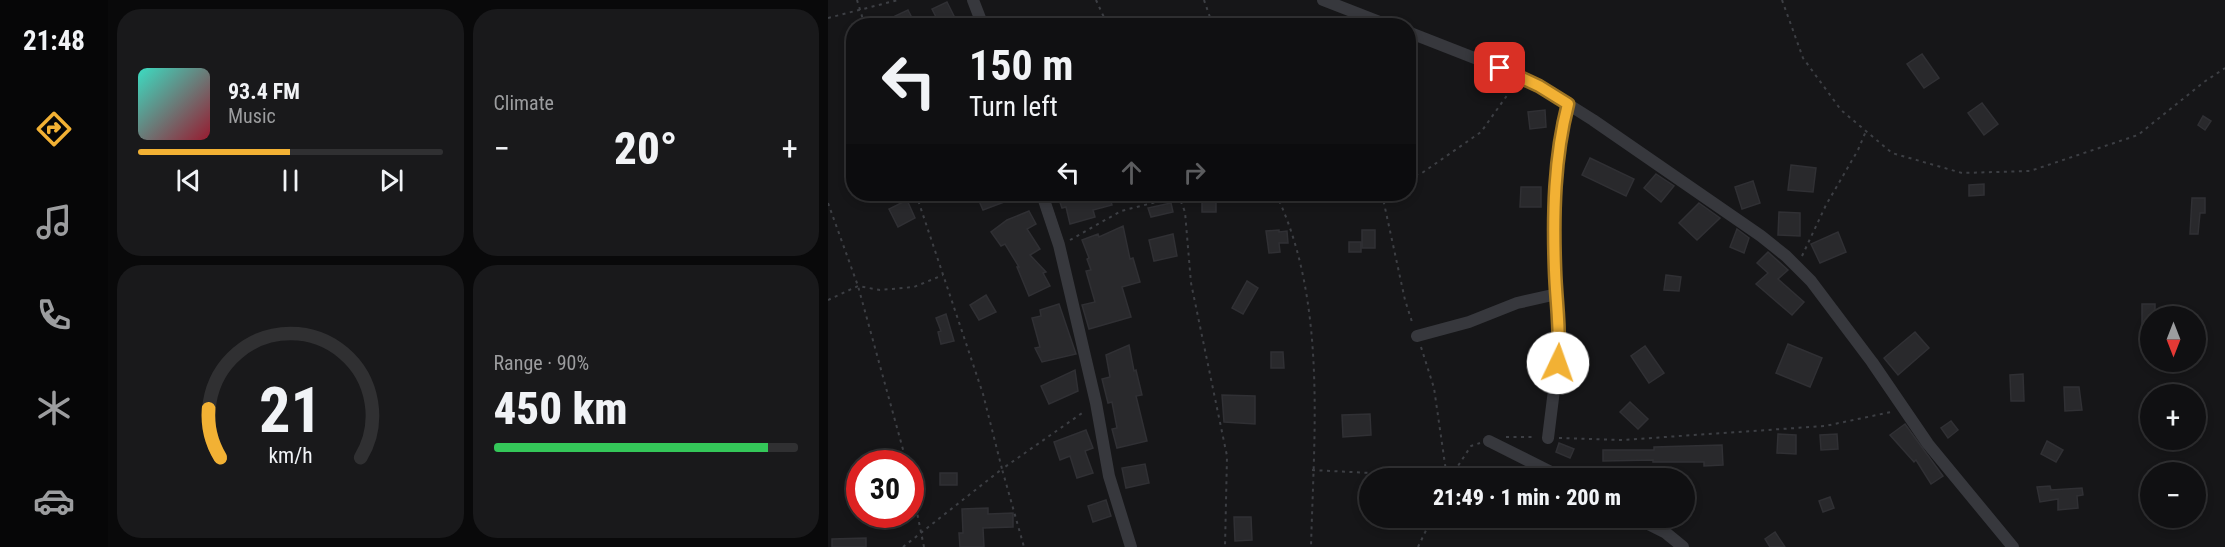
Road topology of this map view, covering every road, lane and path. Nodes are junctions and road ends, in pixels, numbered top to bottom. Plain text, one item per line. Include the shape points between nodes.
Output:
1 (857, 0) edge
2 (898, 0) edge
3 (973, 0) edge
4 (1096, 0) edge
5 (1204, 0) edge
6 (1323, 0) edge
7 (1782, 0) edge
8 (860, 10) junction
9 (828, 18) edge
10 (862, 18) edge
11 (980, 18) edge
12 (1104, 18) edge
13 (1210, 18) edge
14 (1369, 18) edge
15 (1416, 35) edge
16 (2225, 68) edge
17 (1520, 76) junction
18 (1568, 104) junction
19 (1866, 131) junction
20 (1416, 175) edge
21 (918, 201) edge
22 (1044, 201) edge
23 (1157, 201) edge
24 (1181, 201) edge
25 (1280, 201) edge
26 (828, 203) edge
27 (1059, 245) junction
28 (1796, 266) junction
29 (943, 275) junction
30 (858, 286) junction
31 (1557, 294) junction
32 (828, 300) edge
33 (1417, 336) dead end
34 (1096, 403) junction
35 (1904, 409) junction
36 (1548, 438) junction
37 (1489, 441) junction
38 (903, 450) edge
39 (1457, 468) edge
40 (1543, 468) edge
41 (1002, 469) junction
42 (1312, 470) junction
43 (1359, 472) edge
44 (921, 528) edge
45 (1427, 528) edge
46 (1656, 528) edge
47 (922, 532) junction
48 (903, 547) edge
49 (924, 547) edge
50 (1024, 547) edge
51 (1131, 547) edge
52 (1225, 547) edge
53 (1311, 547) edge
54 (1418, 547) edge
55 (1683, 547) edge
56 (2013, 547) edge

1 - 8 path
2 - 8 path
3 - 11 street
4 - 12 path
5 - 13 path
6 - 14 street
7 - 19 path via 1803,58 1842,110
8 - 9 path
8 - 10 path
15 - 17 street
16 - 19 path via 2138,135 2030,171 1962,173 1892,153
17 - 18 street
17 - 20 path via 1481,132
18 - 28 street via 1761,236
18 - 31 street via 1555,195
19 - 28 path
21 - 29 path
22 - 27 street
23 - 27 path via 1121,211
24 - 52 path via 1191,283 1227,456
25 - 42 path via 1307,291 1314,380
26 - 30 path
27 - 34 street
28 - 35 street
29 - 30 path via 914,287 880,290
29 - 41 path via 983,394
30 - 32 path
30 - 38 path
31 - 33 street via 1516,303 1469,322
31 - 36 street via 1560,342
34 - 41 path
34 - 51 street via 1109,476
35 - 36 path via 1825,426 1622,440
35 - 56 street
36 - 37 path via 1507,436
37 - 39 path via 1471,446
37 - 40 street
41 - 47 path
41 - 50 path
42 - 43 path
42 - 53 path
44 - 47 path
45 - 54 path
46 - 55 street
47 - 48 path
47 - 49 path

